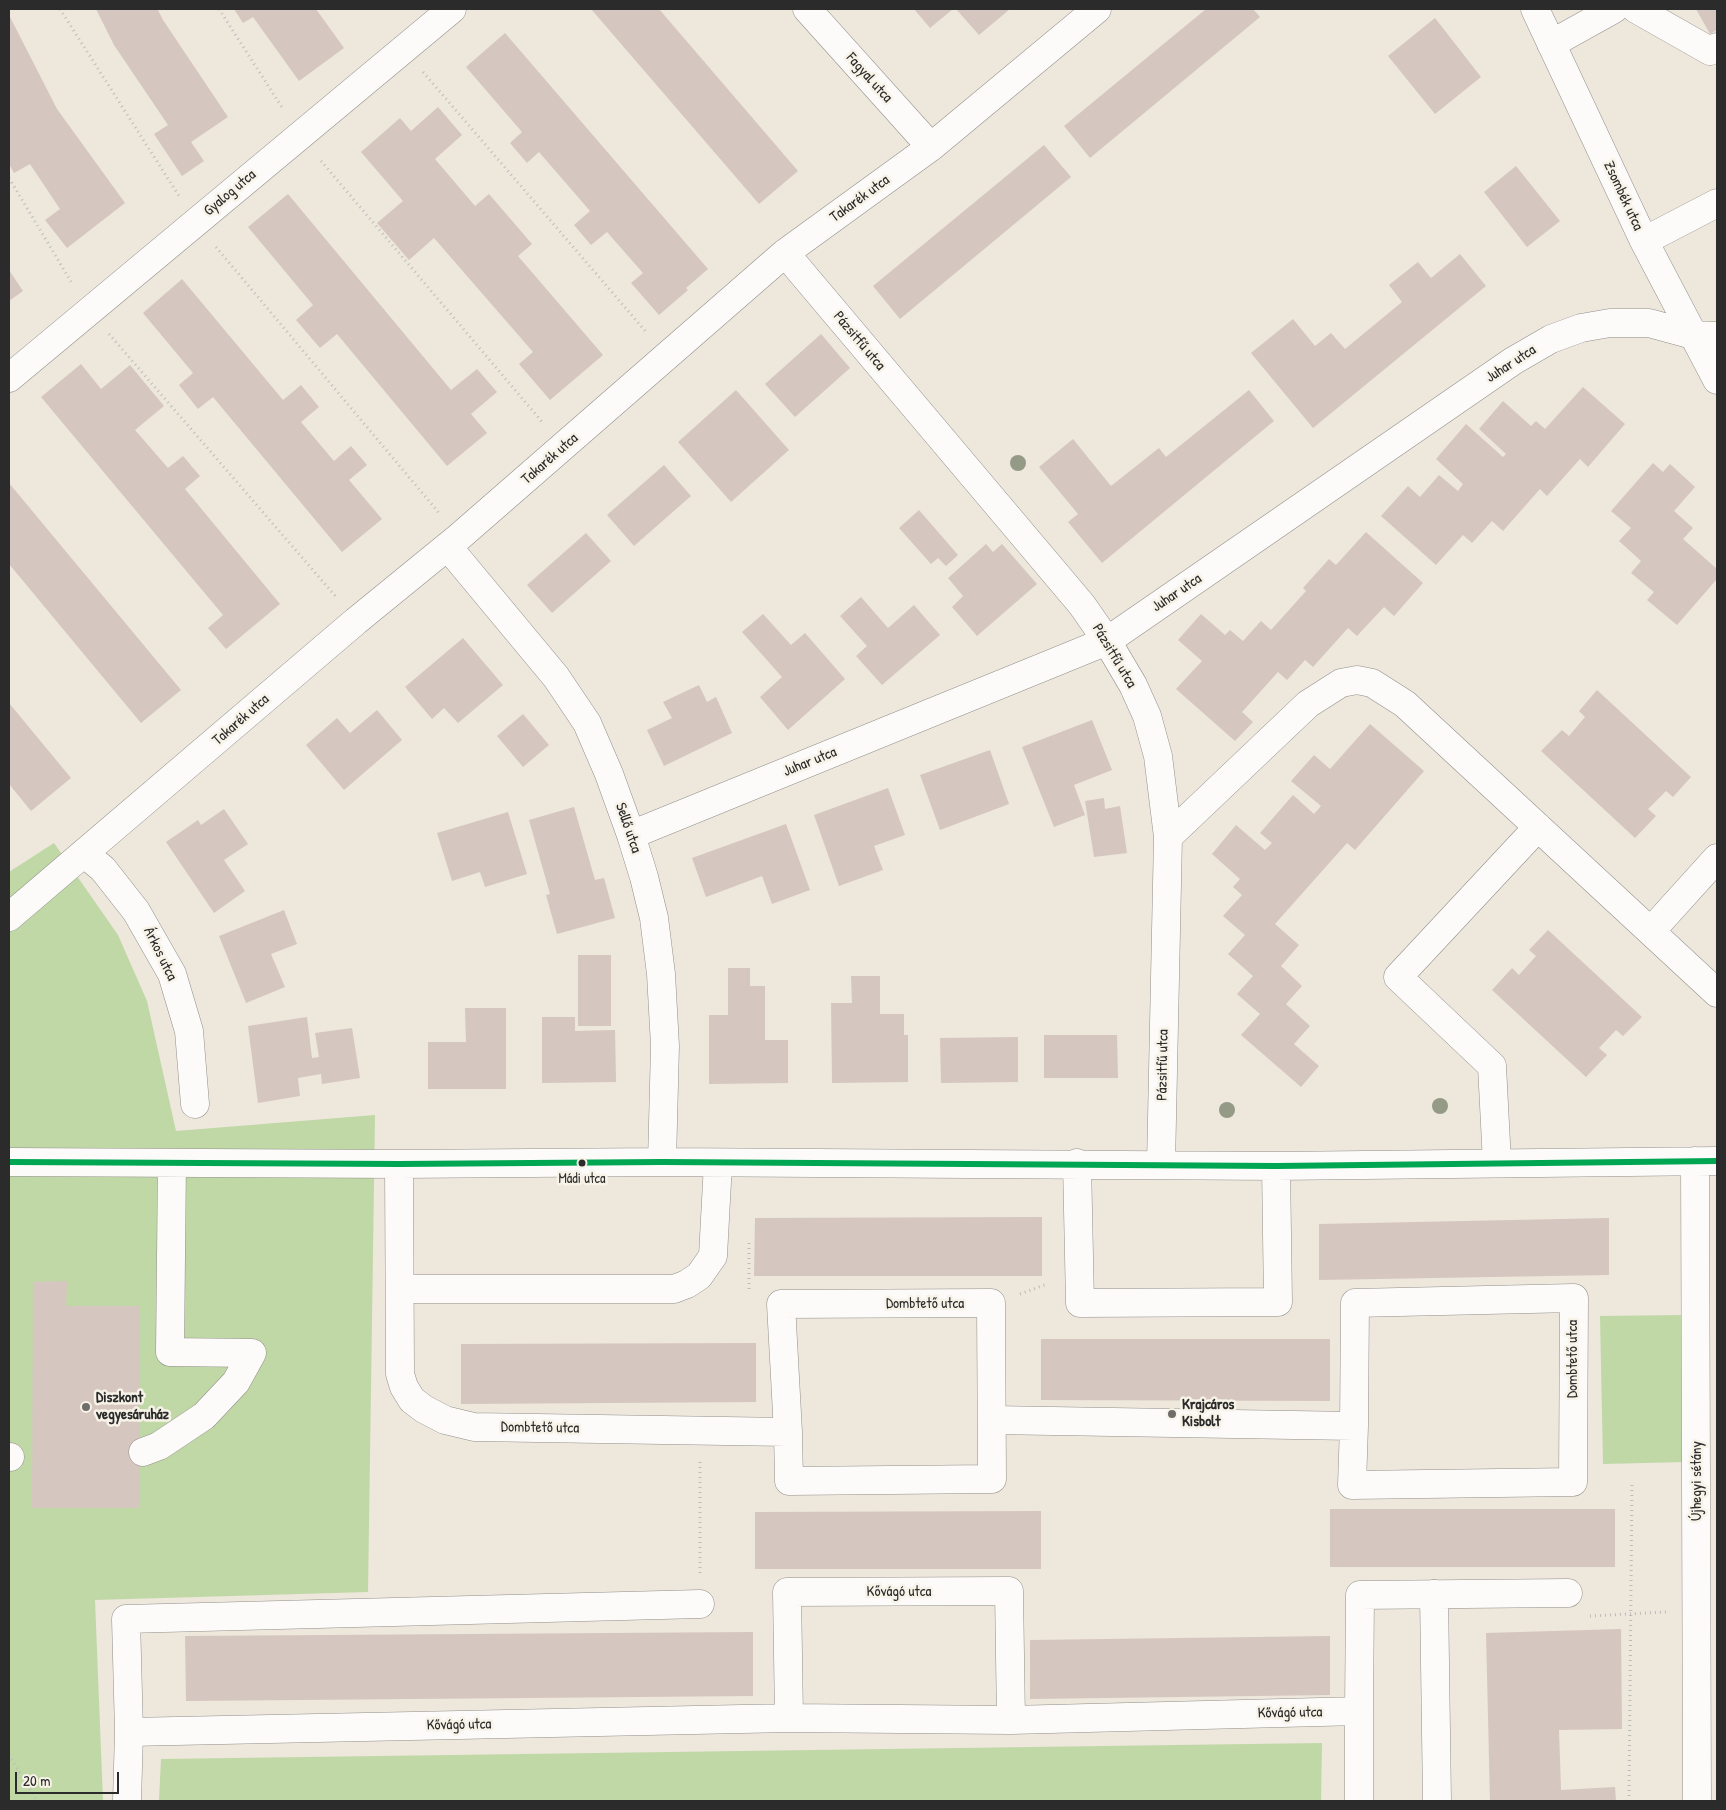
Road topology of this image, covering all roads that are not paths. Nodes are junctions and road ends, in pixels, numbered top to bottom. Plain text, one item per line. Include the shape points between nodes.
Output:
1 (452, 9) edge
2 (807, 9) edge
3 (1097, 9) edge
4 (1535, 9) edge
5 (1614, 9) edge
6 (1636, 9) edge
7 (1551, 44) junction
8 (1717, 48) edge
9 (931, 147) junction
10 (1717, 203) edge
11 (1644, 241) junction
12 (785, 253) junction
13 (1705, 335) edge
14 (9, 378) edge
15 (1717, 380) edge
16 (454, 542) junction
17 (1107, 641) junction
18 (1538, 827) junction
19 (631, 835) junction
20 (1168, 837) junction
21 (85, 854) junction
22 (1717, 858) edge
23 (9, 917) edge
24 (1651, 931) junction
25 (1717, 993) edge
26 (195, 1104) dead end
27 (1706, 1161) edge
28 (9, 1162) edge
29 (662, 1162) junction
30 (172, 1163) junction
31 (718, 1163) junction
32 (1077, 1163) junction
33 (1497, 1163) junction
34 (398, 1164) junction
35 (1161, 1165) junction
36 (1276, 1166) junction
37 (401, 1289) junction
38 (992, 1420) junction
39 (1354, 1426) junction
40 (788, 1432) junction
41 (143, 1452) dead end
42 (1568, 1593) dead end
43 (1434, 1594) junction
44 (700, 1604) road end
45 (1359, 1711) junction
46 (789, 1718) junction
47 (1010, 1720) junction
48 (128, 1732) junction
49 (127, 1801) edge
50 (1359, 1801) edge
51 (1437, 1801) edge
52 (1697, 1801) edge

1 - 14 street, Gyalog utca
2 - 9 street, Fagyal utca
3 - 9 street, Takarék utca
4 - 7 street, Zsombék utca
5 - 7 street
6 - 8 street via 1710,51
7 - 11 street, Zsombék utca
9 - 12 street, Takarék utca
10 - 11 street
11 - 13 street, Zsombék utca
12 - 16 street, Takarék utca
12 - 17 street, Pázsitfű utca via 1082,605
13 - 15 street, Zsombék utca
13 - 17 street, Juhar utca via 1649,322 1610,323 1581,328 1551,339 1513,361
16 - 19 street, Sellő utca via 556,677 587,724
16 - 21 street, Takarék utca via 356,621
17 - 19 street, Juhar utca
17 - 20 street, Pázsitfű utca via 1147,716 1158,756
18 - 20 street via 1405,704 1372,683 1357,680 1341,684 1308,704
18 - 24 street
18 - 33 street via 1398,977 1492,1066
19 - 29 street, Sellő utca via 654,918 662,974
20 - 35 street, Pázsitfű utca
21 - 23 street, Takarék utca
21 - 26 street, Árkos utca via 103,869 131,903 172,974 189,1031
22 - 24 street
24 - 25 street
27 - 33 street
27 - 52 street, Újhegyi sétány via 1697,1611
28 - 30 street
29 - 31 street
29 - 34 street
30 - 34 street
30 - 41 street via 170,1352 252,1353 236,1382 204,1416 159,1446
31 - 32 street
31 - 37 street via 714,1256 699,1276 687,1284 674,1289
32 - 35 street
32 - 36 street via 1080,1303 1278,1302
33 - 36 street
34 - 37 street, Dombtető utca
35 - 36 street
37 - 40 street, Dombtető utca via 400,1374 404,1387 424,1410 445,1420 474,1427
38 - 39 street
38 - 40 street, Dombtető utca via 992,1480 789,1481
38 - 40 street, Dombtető utca via 991,1303 781,1304
39 - 39 street, Dombtető utca via 1352,1485 1573,1482 1574,1298 1355,1302
42 - 43 street
43 - 45 street via 1360,1594
43 - 51 street
44 - 48 street via 126,1619
45 - 47 street, Kővágó utca
45 - 50 street
46 - 47 street, Kővágó utca
46 - 47 street, Kővágó utca via 788,1592 1009,1591
46 - 48 street, Kővágó utca
48 - 49 street

